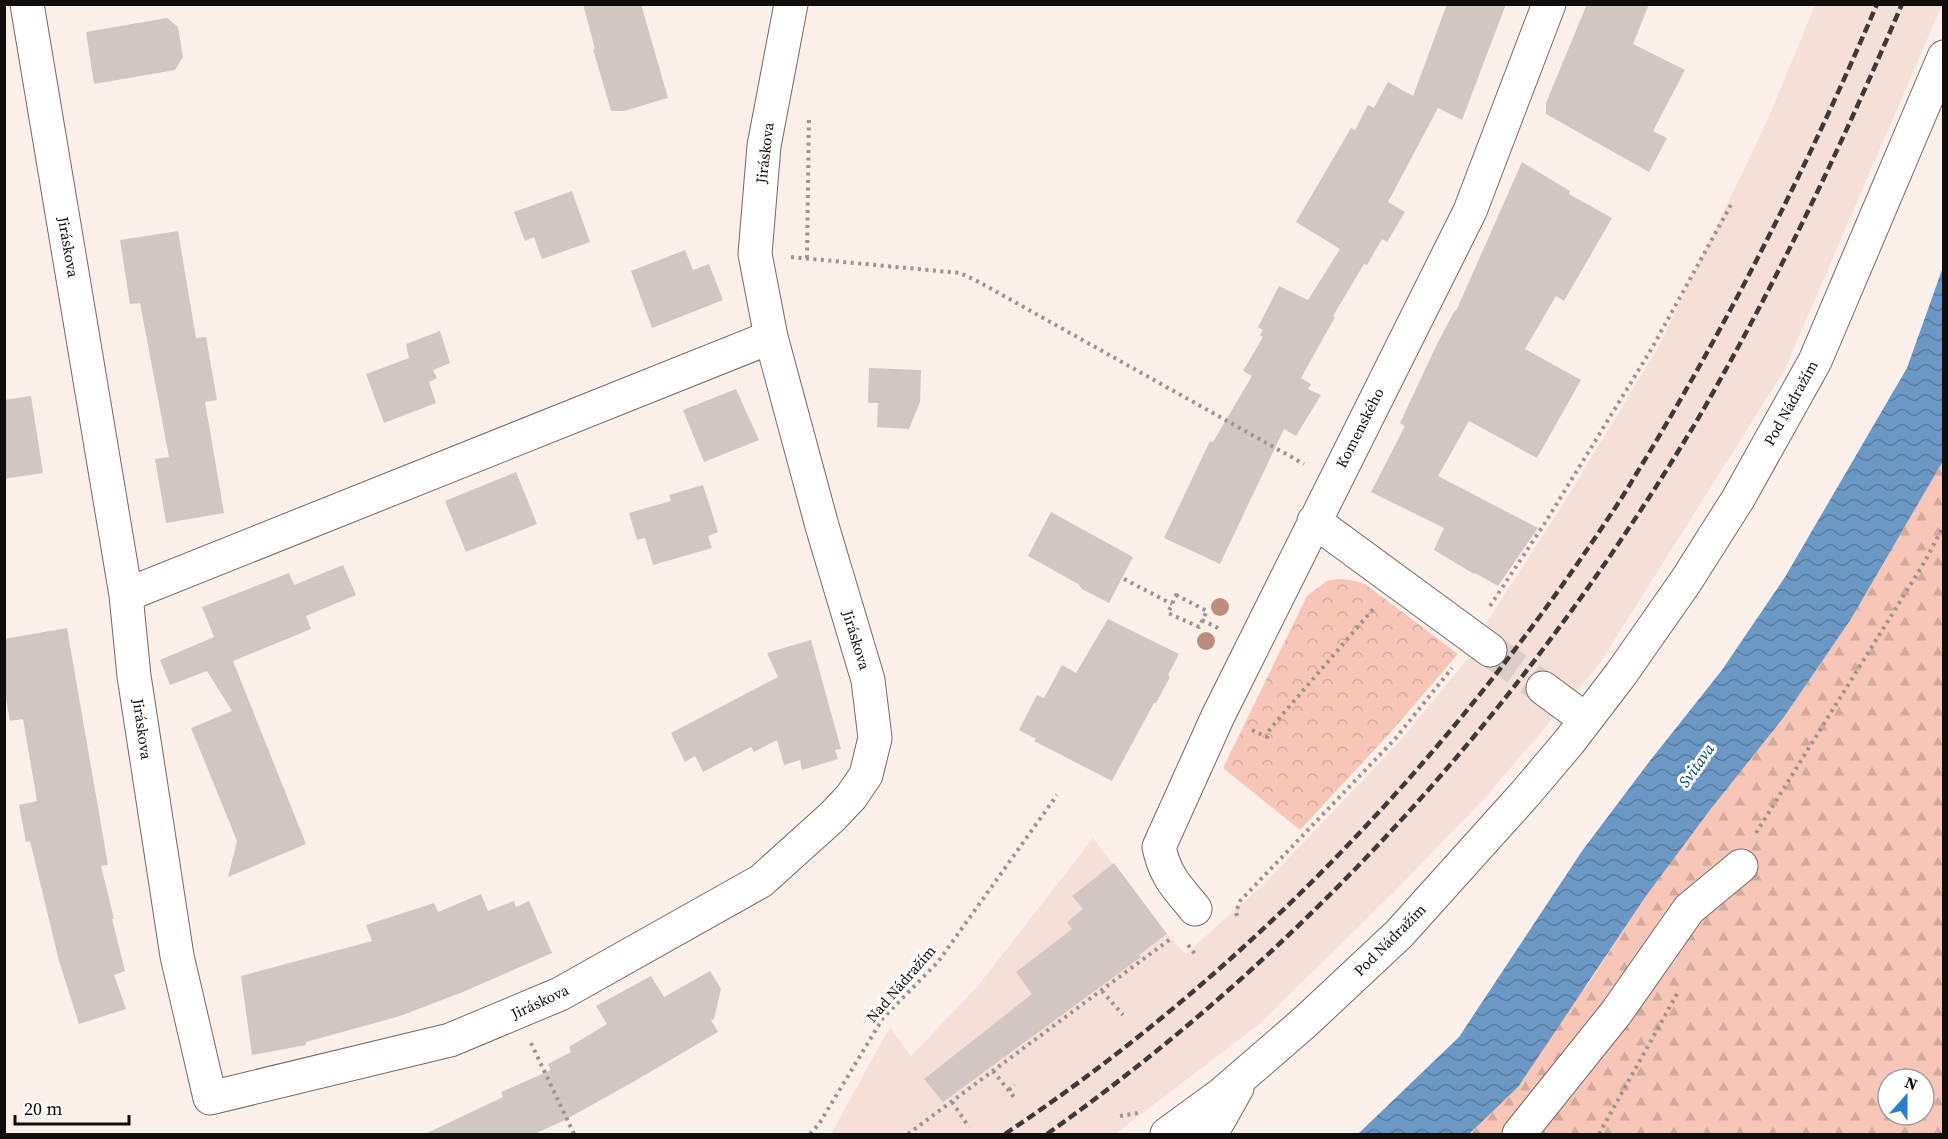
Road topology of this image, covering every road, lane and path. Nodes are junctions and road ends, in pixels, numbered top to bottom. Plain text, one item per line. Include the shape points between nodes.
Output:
1 (27, 4) edge
2 (790, 4) edge
3 (1549, 4) edge
4 (1944, 57) edge
5 (809, 108) dead end
6 (1732, 203) dead end
7 (755, 254) junction
8 (807, 258) junction
9 (771, 337) junction
10 (1310, 468) dead end
11 (1314, 521) junction
12 (1944, 525) edge
13 (1124, 579) dead end
14 (126, 595) junction
15 (1380, 601) dead end
16 (1172, 604) junction
17 (1480, 642) junction
18 (1543, 688) tunnel mouth
19 (1585, 719) junction
20 (1256, 731) dead end
21 (1058, 795) dead end
22 (1741, 866) joint
23 (1237, 916) dead end
24 (1187, 921) joint
25 (1184, 940) dead end
26 (1196, 954) dead end
27 (1102, 991) junction
28 (516, 1014) junction
29 (1123, 1015) dead end
30 (993, 1071) junction
31 (1245, 1074) junction
32 (1015, 1085) dead end
33 (1009, 1090) junction
34 (1014, 1097) dead end
35 (952, 1102) junction
36 (969, 1127) dead end
37 (574, 1134) edge
38 (810, 1134) edge
39 (908, 1134) edge
40 (1167, 1134) edge
41 (1211, 1134) edge
42 (1519, 1134) edge

1 - 14 street, Jiráskova
2 - 7 street, Jiráskova via 764,146
3 - 11 street, Komenského via 1470,211
4 - 19 street, Pod Nádražím via 1815,361 1738,499 1686,581
5 - 8 path
6 - 17 path
7 - 8 path
7 - 9 street, Jiráskova
8 - 10 path via 960,273
9 - 14 street
9 - 28 street, Jiráskova via 868,680 875,738 866,775 832,817 761,881 560,994
11 - 17 street
11 - 24 street, Komenského via 1159,847
12 - 22 path via 1758,829
13 - 16 path
14 - 28 street, Jiráskova via 134,676 177,956 210,1098 450,1040
15 - 20 path via 1267,737
16 - 16 path via 1176,595 1207,611 1199,627 1167,613
17 - 23 path via 1462,655 1395,739 1240,901
18 - 19 street
19 - 31 street, Pod Nádražím via 1525,794 1399,934
21 - 38 path, Nad Nádražím via 938,962 883,1018
22 - 42 street via 1689,909 1616,1013
24 - 27 path
25 - 26 path
27 - 29 path
27 - 30 path
28 - 37 path
30 - 33 path
30 - 35 path
31 - 40 street, Pod Nádražím
31 - 41 street
32 - 33 path
33 - 34 path
35 - 36 path
35 - 39 path

